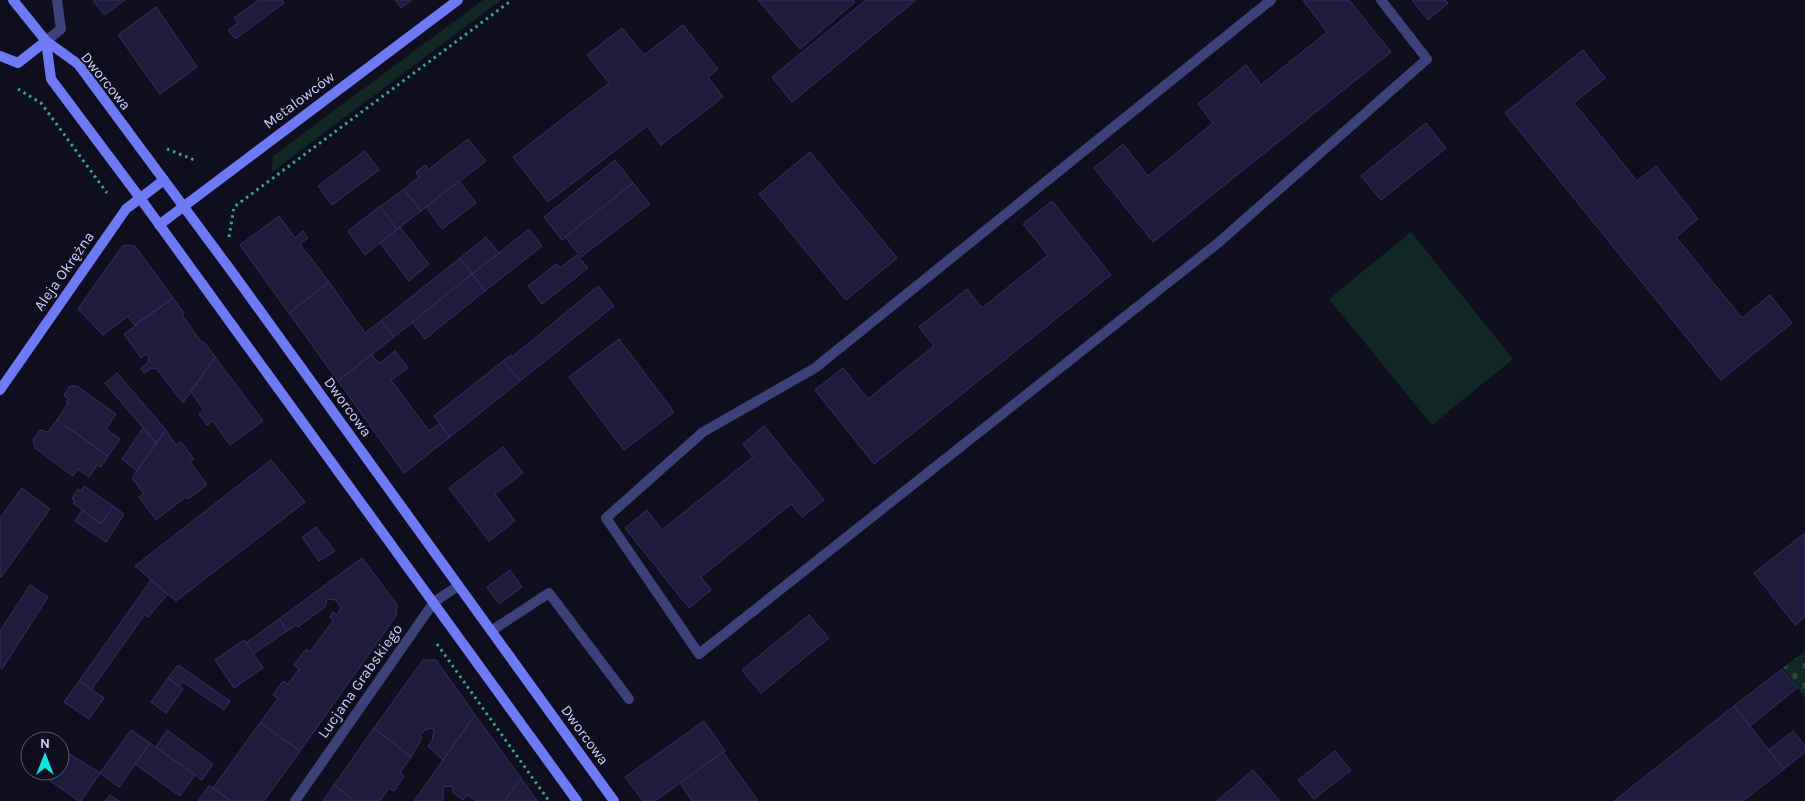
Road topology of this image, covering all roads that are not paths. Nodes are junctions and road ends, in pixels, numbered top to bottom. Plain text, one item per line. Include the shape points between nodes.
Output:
1 (13, 0) edge
2 (57, 0) edge
3 (458, 0) edge
4 (1271, 0) edge
5 (1381, 0) edge
6 (46, 41) junction
7 (0, 56) edge
8 (164, 180) junction
9 (140, 198) junction
10 (183, 206) junction
11 (159, 225) junction
12 (0, 390) edge
13 (458, 586) junction
14 (434, 602) junction
15 (491, 631) junction
16 (629, 699) dead end
17 (295, 801) edge
18 (576, 801) edge
19 (614, 801) edge

1 - 6 main road, Dworcowa
2 - 6 street via 61,28
3 - 10 main road, Metalowców
4 - 5 street via 815,368 703,432 606,518 699,654 1218,243 1427,59
6 - 7 main road via 18,63
6 - 8 main road, Dworcowa via 78,64
6 - 9 main road via 51,79
8 - 9 main road, Aleja Okrężna
8 - 10 main road, Dworcowa
9 - 11 main road
9 - 12 main road, Aleja Okrężna via 126,209
10 - 11 main road, Metalowców
10 - 13 main road, Dworcowa
11 - 14 main road
13 - 14 street, Lucjana Grabskiego
13 - 15 main road, Dworcowa
14 - 17 street, Lucjana Grabskiego
14 - 18 main road
15 - 16 street via 549,593
15 - 19 main road, Dworcowa

